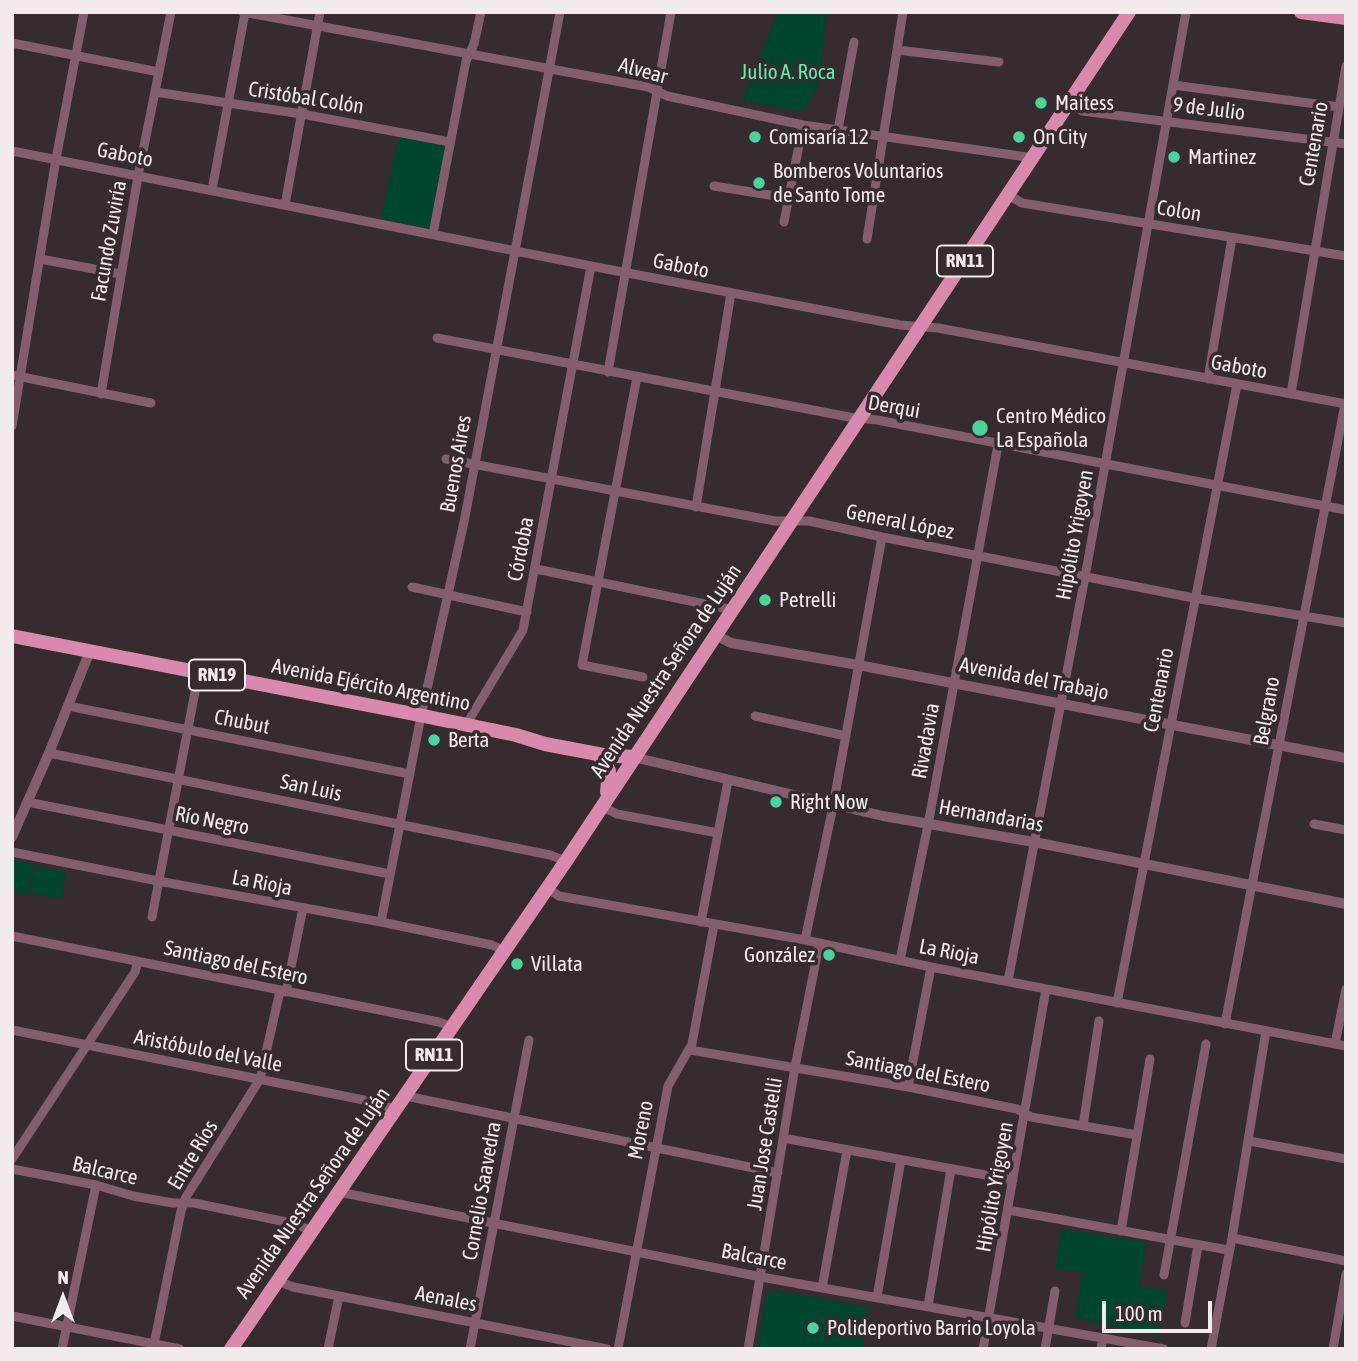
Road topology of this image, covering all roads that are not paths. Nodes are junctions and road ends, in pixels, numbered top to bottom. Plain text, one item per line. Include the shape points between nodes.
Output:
1 (84, 12) edge
2 (171, 12) edge
3 (244, 12) edge
4 (320, 12) edge
5 (481, 12) edge
6 (560, 12) edge
7 (671, 12) edge
8 (902, 12) edge
9 (1129, 12) edge
10 (1186, 12) edge
11 (1301, 12) edge
12 (1346, 18) edge
13 (317, 27) junction
14 (854, 42) dead end
15 (12, 43) edge
16 (897, 50) junction
17 (470, 53) junction
18 (76, 56) junction
19 (999, 62) dead end
20 (1346, 66) edge
21 (550, 69) junction
22 (159, 72) junction
23 (1173, 85) junction
24 (657, 90) junction
25 (155, 92) junction
26 (228, 103) junction
27 (1070, 103) junction
28 (1339, 107) junction
29 (302, 114) junction
30 (1167, 122) junction
31 (803, 125) junction
32 (838, 130) junction
33 (883, 135) junction
34 (450, 142) junction
35 (1332, 143) junction
36 (1346, 144) edge
37 (12, 151) edge
38 (1034, 158) junction
39 (57, 159) junction
40 (138, 176) junction
41 (714, 186) dead end
42 (212, 190) junction
43 (1008, 195) junction
44 (788, 198) junction
45 (285, 205) junction
46 (784, 222) dead end
47 (1149, 224) junction
48 (433, 234) junction
49 (1232, 238) junction
50 (867, 239) dead end
51 (514, 249) junction
52 (1314, 251) junction
53 (1346, 256) edge
54 (40, 259) junction
55 (591, 266) junction
56 (624, 273) junction
57 (121, 274) junction
58 (731, 293) junction
59 (922, 327) junction
60 (437, 338) dead end
61 (495, 351) junction
62 (1124, 364) junction
63 (571, 365) junction
64 (608, 372) junction
65 (17, 376) edge
66 (637, 377) junction
67 (1208, 379) junction
68 (1237, 384) junction
69 (715, 392) junction
70 (101, 394) junction
71 (1291, 394) junction
72 (151, 403) dead end
73 (1345, 404) edge
74 (861, 418) junction
75 (12, 426) edge
76 (998, 445) junction
77 (446, 459) dead end
78 (475, 464) junction
79 (1106, 465) junction
80 (552, 479) junction
81 (1217, 486) junction
82 (615, 492) junction
83 (1326, 506) junction
84 (696, 507) junction
85 (1346, 510) edge
86 (792, 522) junction
87 (882, 537) junction
88 (977, 555) junction
89 (536, 569) junction
90 (1085, 577) junction
91 (597, 582) junction
92 (412, 587) dead end
93 (448, 596) junction
94 (1194, 598) junction
95 (734, 610) junction
96 (527, 612) junction
97 (1302, 616) junction
98 (1346, 623) edge
99 (716, 635) junction
100 (12, 636) edge
101 (90, 651) junction
102 (858, 665) junction
103 (199, 671) junction
104 (643, 677) dead end
105 (954, 683) junction
106 (1061, 704) junction
107 (68, 706) junction
108 (421, 716) junction
109 (755, 716) dead end
110 (1170, 724) junction
111 (466, 725) junction
112 (189, 730) junction
113 (516, 735) junction
114 (846, 736) junction
115 (1279, 745) junction
116 (50, 753) junction
117 (596, 754) junction
118 (633, 757) junction
119 (1346, 758) edge
120 (410, 774) junction
121 (179, 779) junction
122 (728, 781) junction
123 (27, 802) junction
124 (603, 803) junction
125 (833, 806) junction
126 (400, 824) junction
127 (1314, 824) dead end
128 (928, 825) junction
129 (1346, 830) edge
130 (169, 831) junction
131 (718, 833) junction
132 (12, 837) edge
133 (1034, 842) junction
134 (12, 852) edge
135 (566, 860) junction
136 (1145, 865) junction
137 (390, 874) junction
138 (158, 881) junction
139 (1253, 886) junction
140 (547, 888) junction
141 (1346, 904) edge
142 (303, 908) junction
143 (152, 917) dead end
144 (381, 922) junction
145 (701, 922) junction
146 (714, 925) junction
147 (12, 936) edge
148 (805, 940) junction
149 (819, 944) junction
150 (505, 951) junction
151 (900, 960) junction
152 (138, 961) junction
153 (931, 967) junction
154 (1008, 981) junction
155 (1046, 989) junction
156 (1346, 989) edge
157 (283, 991) junction
158 (1117, 1003) junction
159 (1099, 1021) dead end
160 (1225, 1024) junction
161 (453, 1027) junction
162 (12, 1030) edge
163 (1266, 1031) junction
164 (529, 1040) dead end
165 (1206, 1044) dead end
166 (1335, 1044) junction
167 (87, 1045) junction
168 (1346, 1046) edge
169 (690, 1050) junction
170 (1150, 1059) dead end
171 (794, 1067) junction
172 (260, 1079) junction
173 (908, 1087) junction
174 (406, 1096) junction
175 (395, 1112) junction
176 (1026, 1114) junction
177 (513, 1120) junction
178 (1083, 1126) junction
179 (1137, 1135) junction
180 (783, 1138) junction
181 (1249, 1141) junction
182 (655, 1149) junction
183 (847, 1150) junction
184 (12, 1159) edge
185 (1346, 1159) edge
186 (901, 1160) junction
187 (12, 1169) edge
188 (951, 1169) junction
189 (778, 1173) junction
190 (1013, 1180) junction
191 (96, 1185) junction
192 (339, 1192) junction
193 (184, 1203) junction
194 (1008, 1210) junction
195 (495, 1224) junction
196 (312, 1231) junction
197 (1121, 1231) junction
198 (1232, 1238) junction
199 (1171, 1239) junction
200 (1198, 1245) junction
201 (1228, 1250) junction
202 (635, 1252) junction
203 (1346, 1261) edge
204 (1346, 1274) edge
205 (1164, 1275) dead end
206 (761, 1277) junction
207 (278, 1281) junction
208 (822, 1288) junction
209 (1055, 1291) dead end
210 (339, 1296) junction
211 (877, 1297) junction
212 (928, 1306) junction
213 (12, 1316) edge
214 (989, 1316) junction
215 (476, 1323) junction
216 (1185, 1323) dead end
217 (67, 1327) junction
218 (1049, 1328) junction
219 (1103, 1338) junction
220 (154, 1344) junction
221 (1159, 1348) edge
222 (62, 1349) edge
223 (180, 1349) edge
224 (230, 1349) edge
225 (328, 1349) edge
226 (470, 1349) edge
227 (607, 1349) edge
228 (618, 1349) edge
229 (748, 1349) edge
230 (983, 1349) edge
231 (1045, 1349) edge
232 (1101, 1349) edge
233 (1210, 1349) edge
234 (1333, 1349) edge

1 - 18 street
2 - 22 street, Facundo Zuviría
3 - 13 street, Alvear
3 - 26 street
4 - 13 street
5 - 17 street
6 - 21 street, Buenos Aires
7 - 24 street
8 - 16 street
9 - 27 main road, Avenida Nuestra Señora de Luján / RN11
10 - 23 street, Hipólito Yrigoyen
11 - 12 main road
13 - 17 street, Alvear
13 - 29 street
14 - 32 street
15 - 18 street
16 - 19 street
16 - 33 street
17 - 21 street, Alvear
17 - 34 street
18 - 22 street
18 - 39 street
20 - 28 street, Centenario
21 - 24 street, Alvear
21 - 51 street, Buenos Aires
22 - 25 street, Facundo Zuviría
23 - 28 street
23 - 30 street, Hipólito Yrigoyen
24 - 31 street, Alvear via 667,96
24 - 56 street
25 - 26 street, Cristóbal Colón
25 - 40 street, Facundo Zuviría
26 - 29 street, Cristóbal Colón
26 - 42 street
27 - 30 street, 9 de Julio via 1082,111
27 - 38 main road, Avenida Nuestra Señora de Luján / RN11
28 - 35 street, Centenario
29 - 34 street, Cristóbal Colón
29 - 45 street
30 - 35 street, 9 de Julio
30 - 47 street, Hipólito Yrigoyen
31 - 32 street, Alvear
31 - 44 street
32 - 33 street, Alvear
33 - 38 street, Alvear
33 - 50 street
34 - 48 street
35 - 36 street, 9 de Julio
35 - 52 street, Centenario
37 - 39 street, Gaboto
38 - 43 main road, Avenida Nuestra Señora de Luján / RN11
39 - 40 street, Gaboto
39 - 54 street
40 - 42 street, Gaboto
40 - 57 street, Facundo Zuviría
41 - 44 street
42 - 45 street, Gaboto
43 - 47 street, Colon via 1023,203
43 - 59 main road, Avenida Nuestra Señora de Luján / RN11
44 - 46 street
45 - 48 street, Gaboto
47 - 49 street, Colon
47 - 62 street, Hipólito Yrigoyen
48 - 51 street, Gaboto
49 - 52 street, Colon
49 - 67 street
51 - 55 street, Gaboto
51 - 61 street, Buenos Aires
52 - 53 street, Colon
52 - 71 street, Centenario
54 - 57 street
54 - 65 street
55 - 56 street, Gaboto
55 - 63 street, Córdoba
56 - 58 street, Gaboto
56 - 64 street
57 - 70 street, Facundo Zuviría
58 - 59 street, Gaboto
58 - 69 street
59 - 62 street, Gaboto
59 - 74 main road, Avenida Nuestra Señora de Luján / RN11
60 - 61 street, Derqui
61 - 63 street, Derqui
61 - 78 street, Buenos Aires
62 - 67 street, Gaboto
62 - 79 street, Hipólito Yrigoyen
63 - 64 street, Derqui
63 - 80 street, Córdoba
64 - 66 street, Derqui
65 - 70 street
65 - 75 street
66 - 69 street, Derqui
66 - 82 street
67 - 68 street, Gaboto
68 - 71 street, Gaboto
68 - 81 street, Centenario
69 - 74 street, Derqui
69 - 84 street
70 - 72 street
71 - 73 street, Gaboto
73 - 83 street, Belgrano
74 - 76 street, Derqui
74 - 86 main road, Avenida Nuestra Señora de Luján / RN11
76 - 79 street, Derqui
76 - 88 street, Rivadavia
77 - 78 street, General López
78 - 80 street, General López
78 - 93 street, Buenos Aires
79 - 81 street, Derqui
79 - 90 street, Hipólito Yrigoyen
80 - 82 street, General López
80 - 89 street, Córdoba
81 - 83 street, Derqui
81 - 94 street, Centenario
82 - 84 street, General López
82 - 91 street
83 - 85 street, Derqui
83 - 97 street, Belgrano
84 - 86 street, General López
86 - 87 street, General López via 809,521
86 - 95 main road, Avenida Nuestra Señora de Luján / RN11
87 - 88 street, General López
87 - 102 street
88 - 90 street, General López
88 - 105 street, Rivadavia
89 - 91 street
89 - 96 street, Córdoba
90 - 94 street, General López
90 - 106 street, Hipólito Yrigoyen
91 - 95 street
91 - 104 street via 582,665
92 - 93 street
93 - 96 street
93 - 108 street, Buenos Aires
94 - 97 street, General López
94 - 110 street, Centenario
95 - 99 main road, Avenida Nuestra Señora de Luján / RN11
96 - 111 street, Córdoba via 521,635
97 - 98 street, General López
97 - 115 street, Belgrano
99 - 102 street, Avenida del Trabajo via 730,642
99 - 118 main road, Avenida Nuestra Señora de Luján / RN11
100 - 101 main road, Avenida Ejército Argentino / RN19
101 - 103 main road, Avenida Ejército Argentino / RN19
101 - 107 street
102 - 105 street, Avenida del Trabajo
102 - 114 street
103 - 108 main road, Avenida Ejército Argentino / RN19
103 - 112 street
105 - 106 street, Avenida del Trabajo
105 - 128 street, Rivadavia
106 - 110 street, Avenida del Trabajo
106 - 133 street, Hipólito Yrigoyen
107 - 112 street, Chubut
107 - 116 street
108 - 111 main road, Avenida Ejército Argentino / RN19
108 - 120 street, Buenos Aires
109 - 114 street
110 - 115 street, Avenida del Trabajo
110 - 136 street, Centenario
111 - 113 main road, Avenida Ejército Argentino / RN19
112 - 120 street, Chubut
112 - 121 street
113 - 117 main road, Avenida Ejército Argentino / RN19
113 - 118 main road, Avenida Ejército Argentino / RN19 via 606,748
114 - 125 street
115 - 119 street, Avenida del Trabajo
115 - 139 street, Belgrano
116 - 121 street, San Luis
116 - 123 street
117 - 118 main road, Avenida Ejército Argentino / RN19
117 - 124 main road via 609,771
118 - 122 street, Hernandarias
118 - 124 main road, Avenida Nuestra Señora de Luján / RN11
120 - 126 street, Buenos Aires
121 - 126 street, San Luis
121 - 130 street
122 - 125 street, Hernandarias
122 - 131 street
123 - 130 street, Río Negro
123 - 132 street
124 - 131 street via 617,814
124 - 135 main road, Avenida Nuestra Señora de Luján / RN11
125 - 128 street, Hernandarias
125 - 148 street
126 - 135 street, San Luis
126 - 137 street, Buenos Aires
127 - 129 street
128 - 133 street, Hernandarias
128 - 151 street, Rivadavia
130 - 137 street, Río Negro
130 - 138 street
131 - 145 street
133 - 136 street, Hernandarias
133 - 154 street, Hipólito Yrigoyen
134 - 138 street, La Rioja
135 - 140 main road, Avenida Nuestra Señora de Luján / RN11
136 - 139 street, Hernandarias
136 - 158 street, Centenario
137 - 144 street, Buenos Aires
138 - 142 street, La Rioja
138 - 143 street
139 - 141 street, Hernandarias
139 - 160 street, Belgrano
140 - 145 street, La Rioja via 559,896
140 - 150 main road, Avenida Nuestra Señora de Luján / RN11
142 - 144 street, La Rioja
142 - 157 street, Entre Ríos
144 - 150 street, La Rioja
145 - 146 street, La Rioja
146 - 148 street, La Rioja
146 - 169 street, Moreno
147 - 152 street, Santiago del Estero
148 - 149 street, La Rioja
149 - 151 street, La Rioja
149 - 171 street, Juan Jose Castelli
150 - 161 main road, Avenida Nuestra Señora de Luján / RN11
151 - 153 street, La Rioja
152 - 157 street, Santiago del Estero
152 - 167 street
153 - 154 street, La Rioja
153 - 173 street
154 - 155 street, La Rioja
155 - 158 street, La Rioja
155 - 176 street, Hipólito Yrigoyen
156 - 166 street
157 - 161 street, Santiago del Estero
157 - 172 street, Entre Ríos
158 - 160 street, La Rioja
159 - 178 street
160 - 163 street, La Rioja
161 - 174 main road, Avenida Nuestra Señora de Luján / RN11
162 - 167 street, Aristóbulo del Valle
163 - 166 street, La Rioja
163 - 181 street
164 - 177 street, Cornelio Saavedra
165 - 199 street
166 - 168 street, La Rioja
167 - 172 street, Aristóbulo del Valle
167 - 184 street
169 - 171 street, Santiago del Estero
169 - 182 street, Moreno via 668,1086
170 - 179 street
171 - 173 street, Santiago del Estero
171 - 180 street, Juan Jose Castelli
172 - 175 street, Aristóbulo del Valle via 384,1104
172 - 193 street, Entre Ríos
173 - 176 street, Santiago del Estero
174 - 175 main road, Avenida Nuestra Señora de Luján / RN11
174 - 177 street
175 - 192 main road, Avenida Nuestra Señora de Luján / RN11
176 - 178 street, Santiago del Estero
176 - 190 street, Hipólito Yrigoyen
177 - 182 street
177 - 195 street, Cornelio Saavedra
178 - 179 street, Santiago del Estero
179 - 197 street
180 - 183 street
180 - 189 street, Juan Jose Castelli
181 - 185 street
181 - 198 street
182 - 189 street
182 - 202 street, Moreno
183 - 186 street
183 - 208 street
186 - 188 street
186 - 211 street
187 - 191 street, Balcarce
188 - 190 street
188 - 212 street
189 - 206 street, Juan Jose Castelli
190 - 194 street, Hipólito Yrigoyen
191 - 193 street, Balcarce
191 - 217 street
192 - 195 street, Balcarce
192 - 196 main road, Avenida Nuestra Señora de Luján / RN11
193 - 196 street, Balcarce
193 - 220 street, Entre Ríos
194 - 197 street
194 - 214 street, Hipólito Yrigoyen
195 - 202 street, Balcarce
195 - 215 street, Cornelio Saavedra
196 - 207 main road, Avenida Nuestra Señora de Luján / RN11
197 - 199 street
198 - 201 street
198 - 203 street
199 - 200 street
199 - 205 street
200 - 201 street
200 - 216 street
201 - 233 street
202 - 206 street, Balcarce
202 - 228 street, Moreno
204 - 234 street
206 - 208 street, Balcarce
206 - 229 street, Juan Jose Castelli
207 - 210 street, Aenales
207 - 224 main road, Avenida Nuestra Señora de Luján / RN11
208 - 211 street, Balcarce
209 - 218 street
210 - 215 street, Aenales
210 - 225 street
211 - 212 street, Balcarce
212 - 214 street, Balcarce
213 - 217 street
214 - 218 street, Balcarce
214 - 230 street, Hipólito Yrigoyen
215 - 226 street, Cornelio Saavedra
215 - 227 street, Aenales
217 - 220 street
217 - 222 street
218 - 219 street, Balcarce
218 - 231 street
219 - 221 street, Balcarce
219 - 232 street
220 - 223 street

